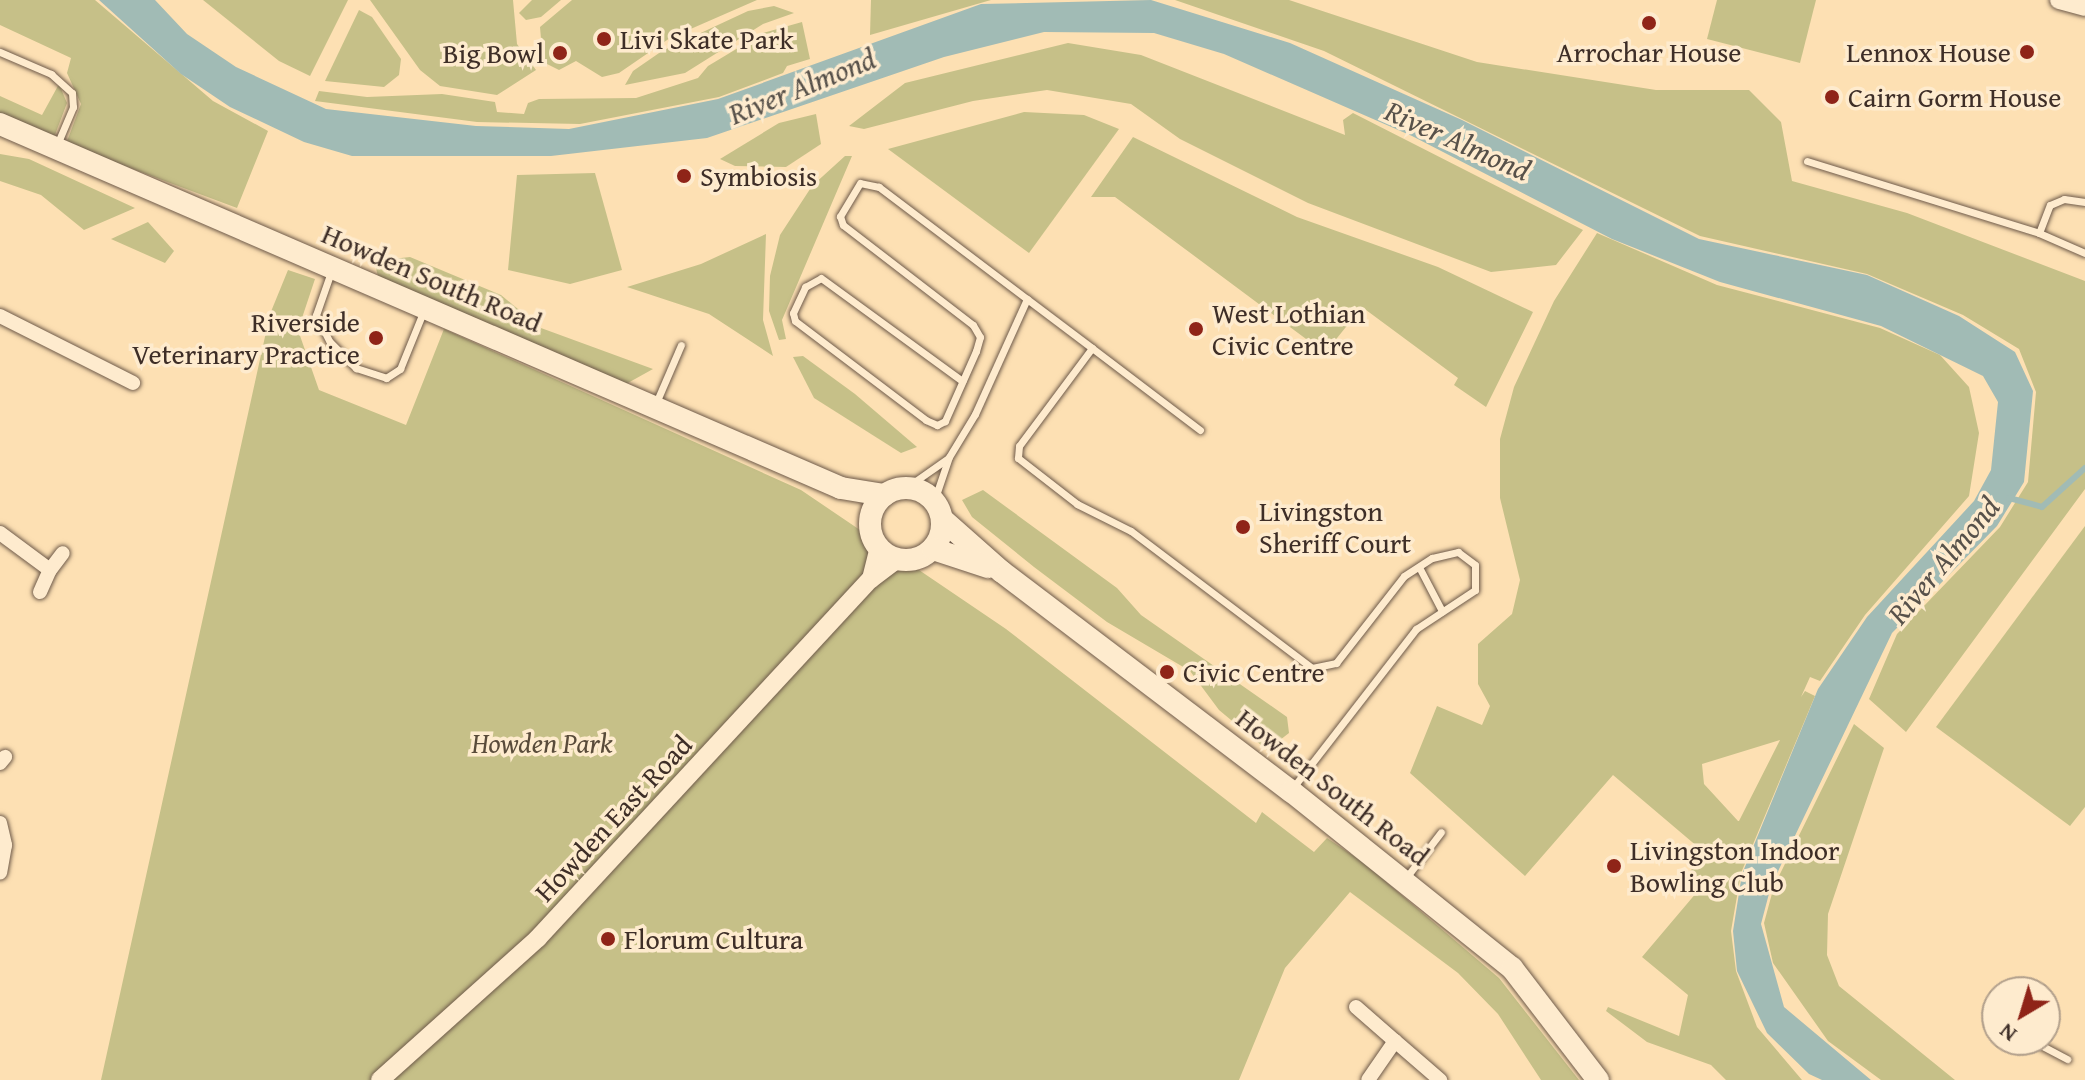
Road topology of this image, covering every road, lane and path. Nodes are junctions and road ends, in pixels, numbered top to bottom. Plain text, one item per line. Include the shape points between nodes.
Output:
1 (2059, 0) edge
2 (2085, 7) edge
3 (0, 52) edge
4 (0, 124) edge
5 (55, 149) junction
6 (1807, 161) dead end
7 (2085, 202) edge
8 (2039, 233) junction
9 (2085, 253) edge
10 (332, 269) junction
11 (1027, 299) junction
12 (424, 308) junction
13 (0, 316) edge
14 (681, 345) dead end
15 (1092, 348) junction
16 (962, 381) junction
17 (133, 383) dead end
18 (655, 405) junction
19 (1200, 430) dead end
20 (949, 457) junction
21 (907, 487) junction
22 (841, 488) junction
23 (884, 495) junction
24 (938, 510) junction
25 (870, 520) junction
26 (0, 533) edge
27 (933, 549) junction
28 (63, 553) dead end
29 (889, 553) junction
30 (1419, 567) junction
31 (50, 570) junction
32 (1002, 572) junction
33 (40, 592) dead end
34 (1442, 611) junction
35 (1291, 791) junction
36 (0, 823) edge
37 (1441, 832) dead end
38 (0, 873) edge
39 (1404, 881) junction
40 (1356, 1007) dead end
41 (1395, 1041) junction
42 (2061, 1056) edge
43 (2067, 1059) dead end
44 (380, 1080) edge
45 (1368, 1080) edge
46 (1440, 1080) edge
47 (1598, 1080) edge

1 - 2 street
3 - 5 lane via 51,74 72,93 73,107
4 - 5 main road, Howden South Road
5 - 10 main road, Howden South Road
6 - 8 lane
7 - 8 lane via 2064,199 2050,205
8 - 9 lane
10 - 12 main road, Howden South Road
10 - 12 lane via 316,315 330,342 356,368 386,378 400,369
11 - 15 lane
11 - 16 lane via 879,187 864,180 856,187 840,216 843,225 977,329 979,342
11 - 20 lane via 975,414
12 - 18 main road, Howden South Road
13 - 17 street
14 - 18 lane
15 - 19 lane
15 - 30 lane via 1019,446 1018,458 1077,504 1131,531 1312,668 1336,663 1392,590
16 - 16 lane via 945,421 937,425 926,420 795,321 793,313 805,287 821,278
18 - 22 main road, Howden South Road
20 - 21 lane
20 - 24 lane
21 - 23 main road, Howden South Road
21 - 24 main road, Howden South Road
22 - 23 main road, Howden South Road
22 - 25 main road, Howden South Road
23 - 25 main road
24 - 27 main road
24 - 32 main road, Howden South Road
25 - 29 main road, Howden South Road
26 - 31 street
27 - 29 main road via 917,558
27 - 32 main road, Howden South Road
28 - 31 street
29 - 44 street, Howden East Road via 871,579 538,938
30 - 34 lane
30 - 34 lane via 1443,553 1458,552 1475,565 1475,590
31 - 33 street
32 - 35 main road, Howden South Road
34 - 35 lane via 1416,629
35 - 39 main road, Howden South Road
36 - 38 street via 5,845
37 - 39 lane
39 - 47 main road, Howden South Road via 1512,968
40 - 41 street
41 - 45 street
41 - 46 street
42 - 43 lane

